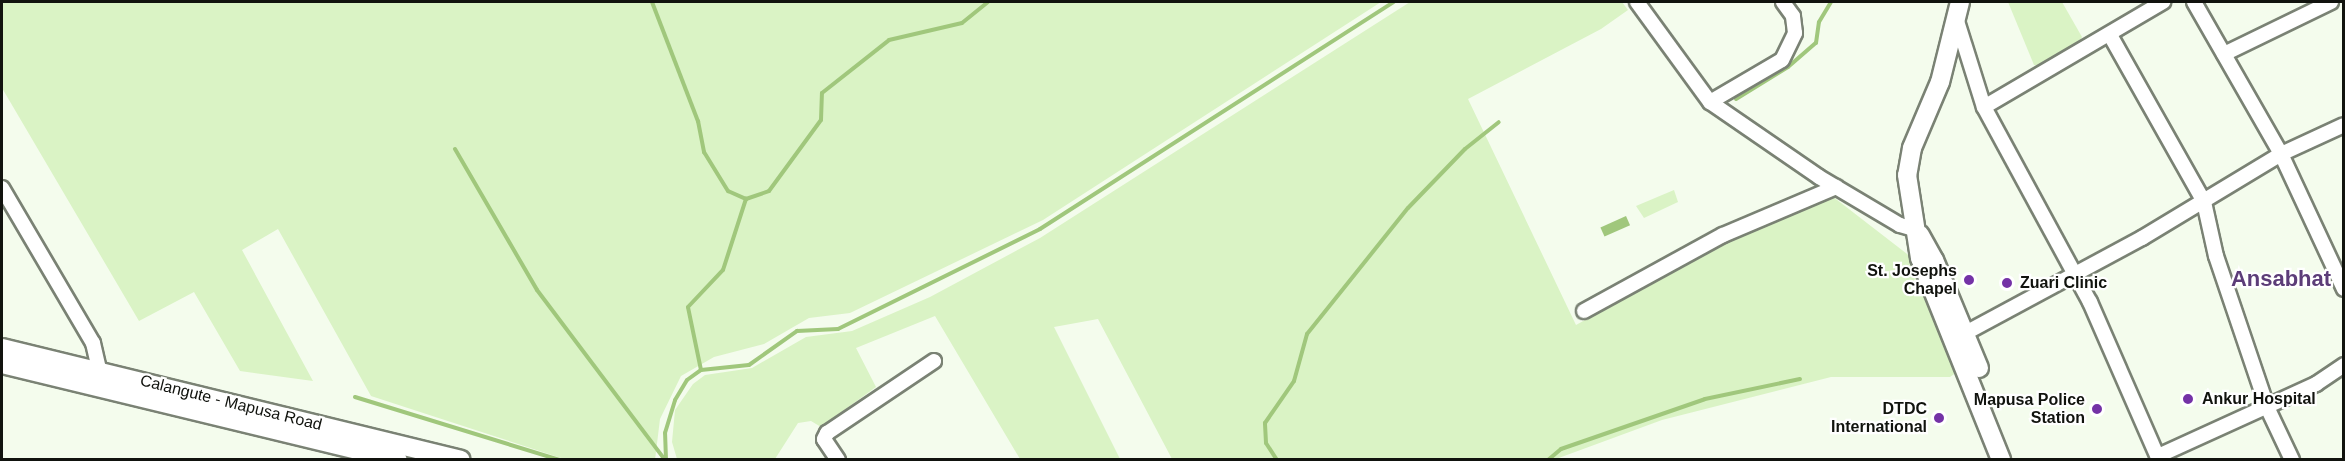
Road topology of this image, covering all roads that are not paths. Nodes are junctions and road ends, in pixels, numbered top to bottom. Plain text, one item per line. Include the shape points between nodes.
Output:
1 (1637, 2) edge
2 (1783, 2) edge
3 (1960, 2) edge
4 (2163, 2) edge
5 (2194, 2) edge
6 (2331, 2) edge
7 (1957, 21) junction
8 (2110, 35) junction
9 (2224, 54) junction
10 (1710, 102) junction
11 (1984, 107) junction
12 (2343, 125) edge
13 (2281, 154) junction
14 (1836, 187) junction
15 (2, 188) edge
16 (2204, 202) junction
17 (1917, 230) junction
18 (2075, 274) junction
19 (2343, 289) edge
20 (1584, 311) dead end
21 (1960, 336) junction
22 (2, 348) edge
23 (934, 360) dead end
24 (2, 364) edge
25 (2343, 364) edge
26 (101, 380) junction
27 (2267, 407) junction
28 (2159, 458) edge
29 (398, 459) edge
30 (461, 459) edge
31 (838, 459) edge
32 (2001, 459) edge
33 (2013, 459) edge
34 (2292, 459) edge

1 - 10 street
2 - 10 street via 1793,16 1795,33 1782,60
3 - 7 main road
4 - 8 street
5 - 9 street
6 - 9 street
7 - 11 street
7 - 17 main road via 1940,82 1911,157 1908,186
8 - 11 street
8 - 16 street
9 - 13 street
10 - 14 street
11 - 18 street
12 - 13 street
13 - 16 street
13 - 19 street
14 - 17 street via 1900,225
14 - 20 street via 1723,235
15 - 26 street via 93,343
16 - 18 street
16 - 27 street via 2216,256
17 - 21 main road via 1920,258
18 - 21 street
18 - 28 street
21 - 32 main road
21 - 33 main road
22 - 26 main road, Calangute - Mapusa Road
23 - 31 street via 827,433 824,439
24 - 26 main road, Calangute - Mapusa Road
25 - 27 street via 2316,384
26 - 29 main road, Calangute - Mapusa Road
26 - 30 main road, Calangute - Mapusa Road
27 - 28 street
27 - 34 street

